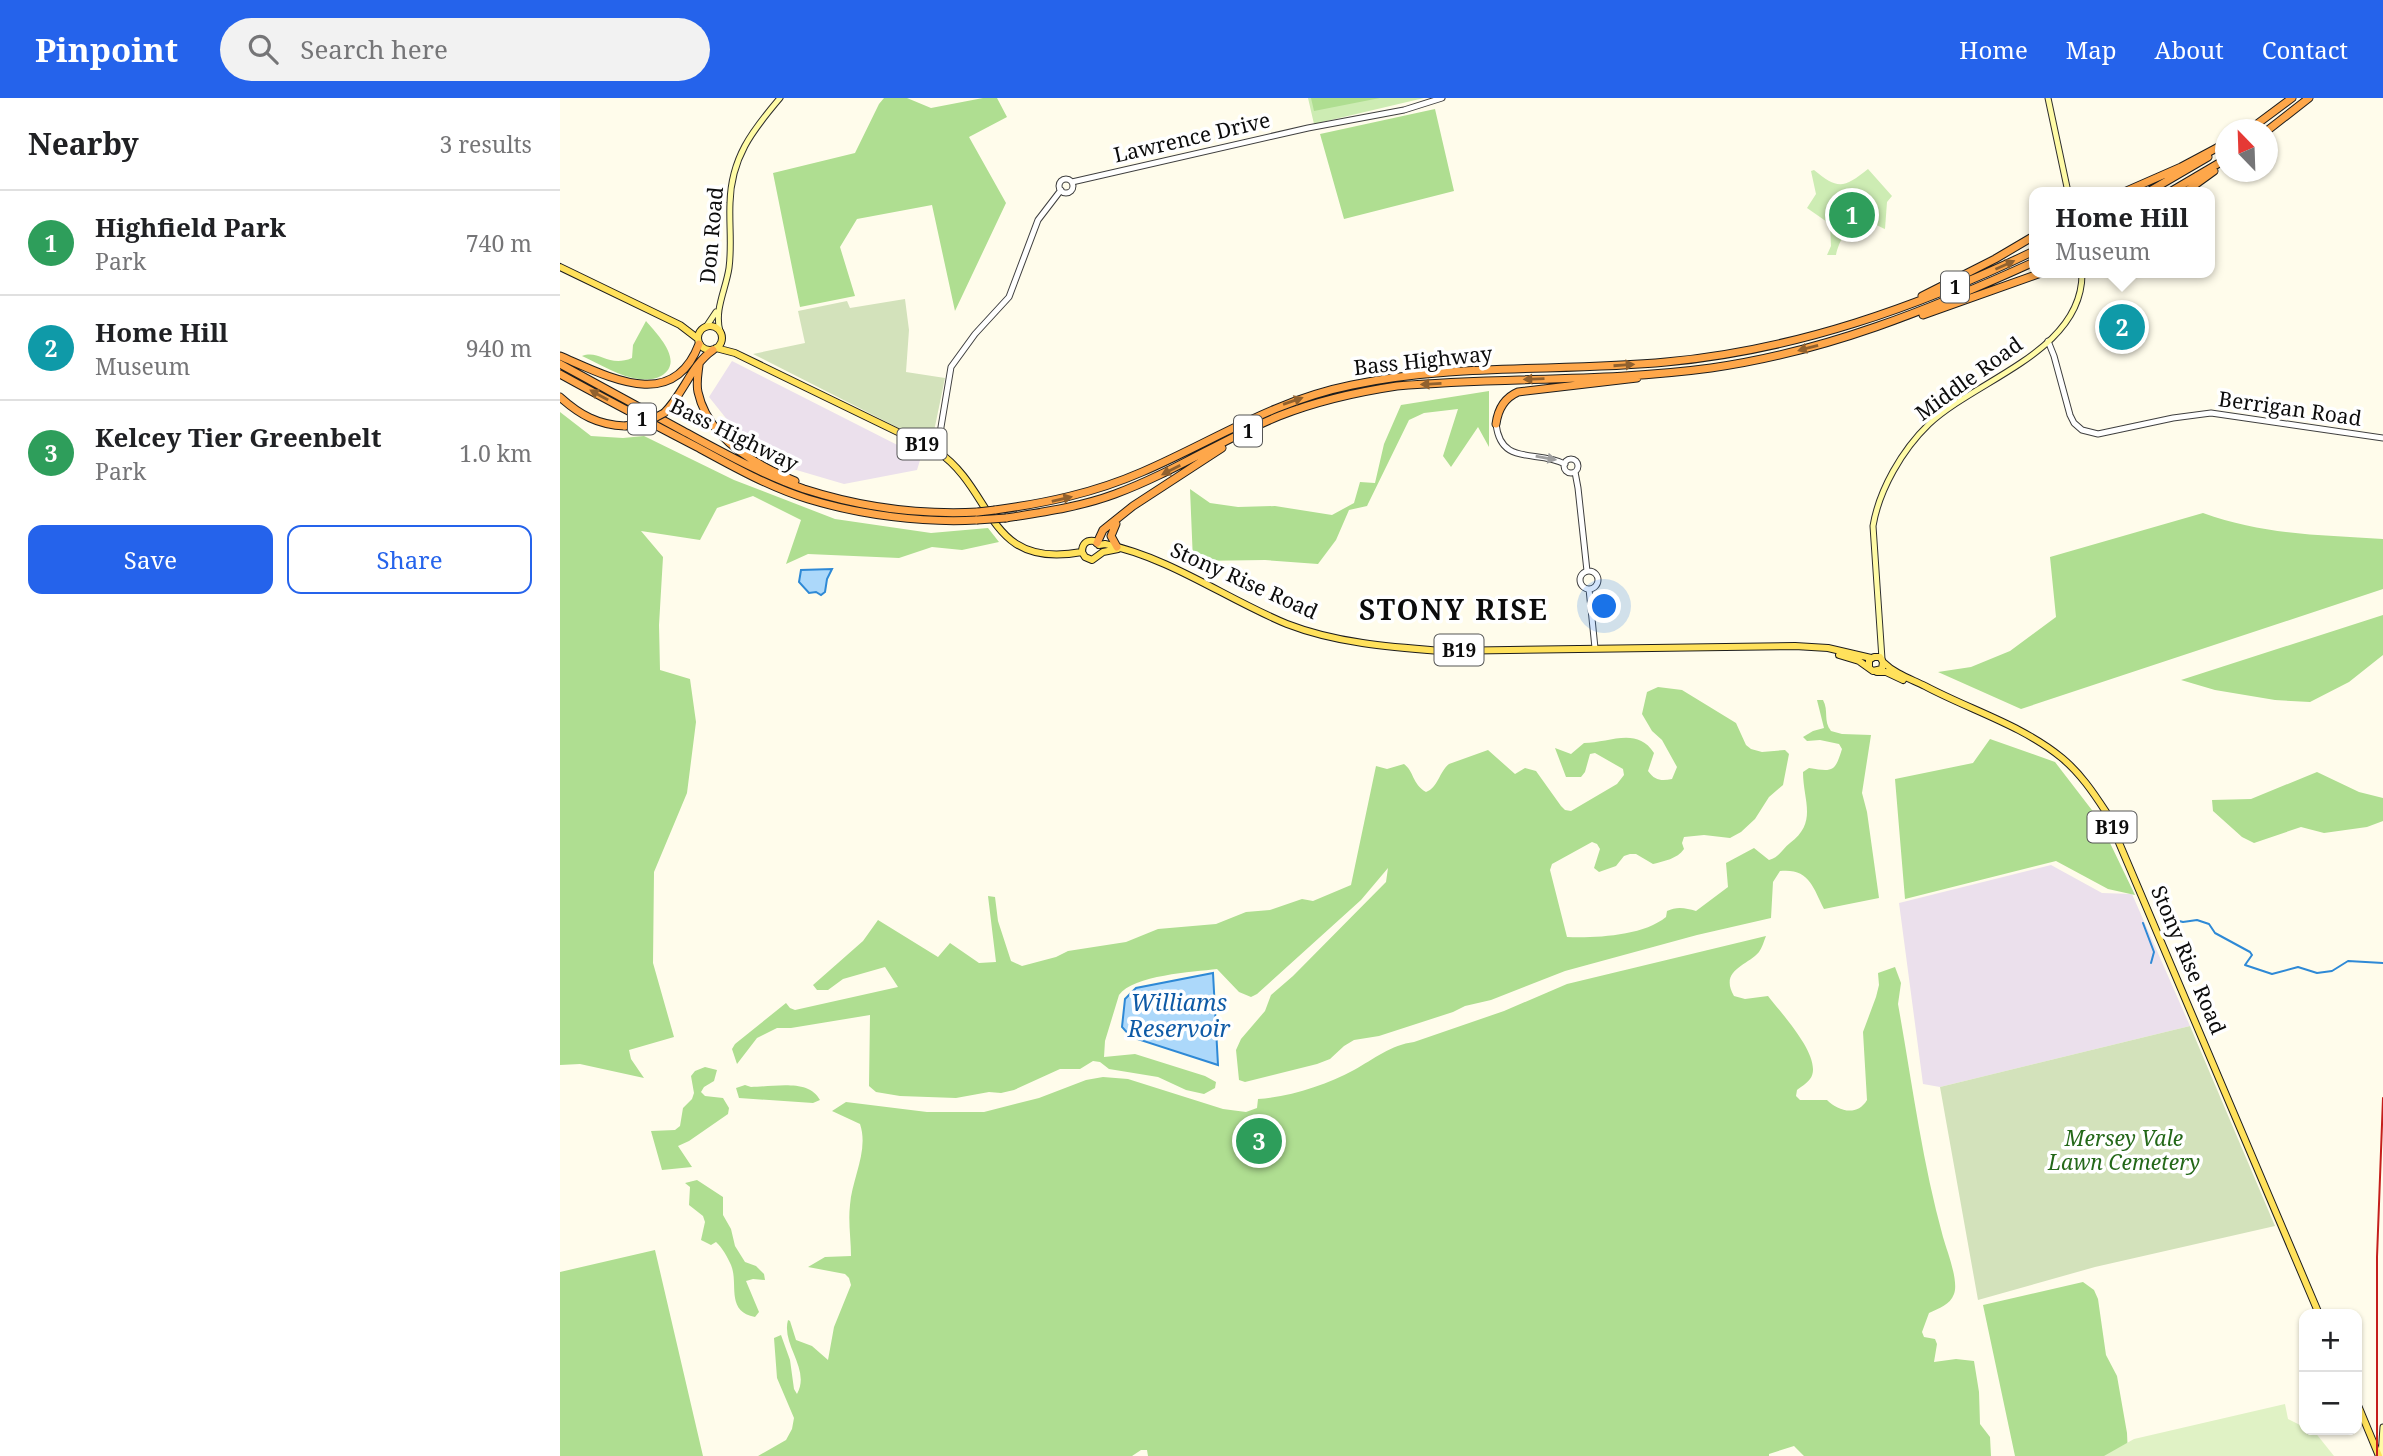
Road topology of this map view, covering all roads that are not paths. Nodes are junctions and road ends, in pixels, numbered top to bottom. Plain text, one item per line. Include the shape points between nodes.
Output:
1 (780, 98) edge
2 (1443, 98) edge
3 (2048, 98) edge
4 (2292, 98) edge
5 (2309, 98) edge
6 (2264, 119) edge
7 (2278, 122) edge
8 (2215, 149) edge
9 (2215, 150) edge
10 (2215, 166) edge
11 (2215, 168) edge
12 (1072, 182) junction
13 (2067, 187) edge
14 (2135, 187) edge
15 (2156, 187) edge
16 (2179, 187) edge
17 (2191, 187) edge
18 (1061, 190) junction
19 (2029, 239) edge
20 (2029, 254) edge
21 (2029, 265) edge
22 (560, 267) edge
23 (2029, 277) edge
24 (2081, 278) edge
25 (720, 305) junction
26 (1874, 318) junction
27 (680, 325) junction
28 (703, 328) junction
29 (720, 331) junction
30 (722, 339) junction
31 (698, 341) junction
32 (1835, 341) junction
33 (2048, 341) junction
34 (715, 349) junction
35 (735, 353) junction
36 (560, 356) edge
37 (560, 364) edge
38 (699, 365) junction
39 (1668, 372) junction
40 (560, 374) edge
41 (560, 397) edge
42 (1265, 422) junction
43 (1496, 424) joint
44 (2383, 438) edge
45 (937, 451) junction
46 (1565, 464) junction
47 (1574, 472) junction
48 (848, 501) junction
49 (978, 516) junction
50 (1117, 520) junction
51 (1098, 544) junction
52 (1120, 548) junction
53 (1082, 552) junction
54 (1100, 554) junction
55 (1587, 572) junction
56 (1589, 589) junction
57 (1880, 640) junction
58 (1814, 647) junction
59 (1595, 648) junction
60 (1872, 657) junction
61 (1883, 661) junction
62 (1869, 667) junction
63 (1876, 672) junction
64 (1938, 694) junction
65 (2317, 1309) edge
66 (2362, 1415) edge
67 (2383, 1427) edge
68 (2380, 1456) edge

1 - 25 main road, Don Road via 748,138 734,172 729,269
2 - 12 street, Lawrence Drive
3 - 13 main road
4 - 6 highway
5 - 7 highway
8 - 14 highway
9 - 15 highway
10 - 16 highway
11 - 17 highway
12 - 18 street via 1071,191
12 - 18 street via 1063,180
18 - 45 street via 1038,220 1009,297 951,367
19 - 26 highway
26 -> 20 highway, Bass Highway / 1 via 1946,292
21 - 32 highway, Bass Highway / 1
22 - 27 main road, B19
23 - 32 highway via 1902,323
24 - 33 main road, Middle Road via 2075,309
25 - 28 main road, Don Road
25 - 29 main road, Don Road
49 -> 26 highway, Bass Highway / 1, bridge via 1064,499 1115,483 1272,408 1351,385 1438,373 1711,356
27 - 28 main road, B19
27 - 31 main road, B19
28 - 29 main road, B19
28 - 31 main road
29 - 30 main road, B19
30 - 34 main road
30 - 35 main road, B19
31 - 34 main road, B19 via 703,349
31 - 36 highway via 684,372 654,386
32 -> 39 highway, Bass Highway / 1 via 1759,359
33 - 44 street, Berrigan Road via 2070,415 2090,433 2211,413
33 - 57 main road, Middle Road via 1927,426 1883,489 1873,526
34 - 35 main road, B19
34 - 38 highway
35 - 45 main road, B19
37 - 48 highway, Bass Highway / 1 via 761,472
38 - 41 highway, bridge via 673,404 647,422 613,426 588,419
38 - 48 highway via 701,401 733,446 774,471
39 -> 42 highway, Bass Highway / 1 via 1397,386 1323,402
39 - 43 highway via 1518,392 1502,405
49 -> 40 highway, Bass Highway / 1 via 957,521 899,516 806,498 724,462
42 -> 49 highway, Bass Highway / 1, bridge via 1115,494 1065,509
42 - 50 highway
43 -> 46 street via 1501,441 1515,454 1547,456
45 - 53 main road, B19 via 964,474 995,526 1016,544 1054,555
46 - 47 street via 1566,470
46 - 47 street via 1576,461
47 - 55 street
48 - 49 highway, Bass Highway / 1
50 - 51 highway via 1101,533
50 - 52 highway via 1111,536
51 - 52 main road, Stony Rise Road / B19
51 - 53 main road, B19 via 1086,543
51 - 54 main road
52 - 54 main road, B19
52 - 59 main road, Stony Rise Road / B19 via 1289,624 1324,635 1441,651
53 - 54 main road, B19 via 1090,560
55 - 56 street via 1580,583
55 - 56 street via 1598,579
56 - 59 street
57 - 60 main road, Middle Road
57 - 61 main road, Middle Road
58 - 59 main road, Stony Rise Road / B19
58 - 60 main road, Stony Rise Road / B19
58 - 62 main road, Stony Rise Road / B19
60 - 61 main road, B19
60 - 62 main road
61 - 63 main road
61 - 64 main road, Stony Rise Road / B19
62 - 63 main road, B19
63 - 64 main road, Stony Rise Road / B19
64 - 65 main road, Stony Rise Road / B19 via 2063,758 2106,812
66 - 68 main road
67 - 68 main road

